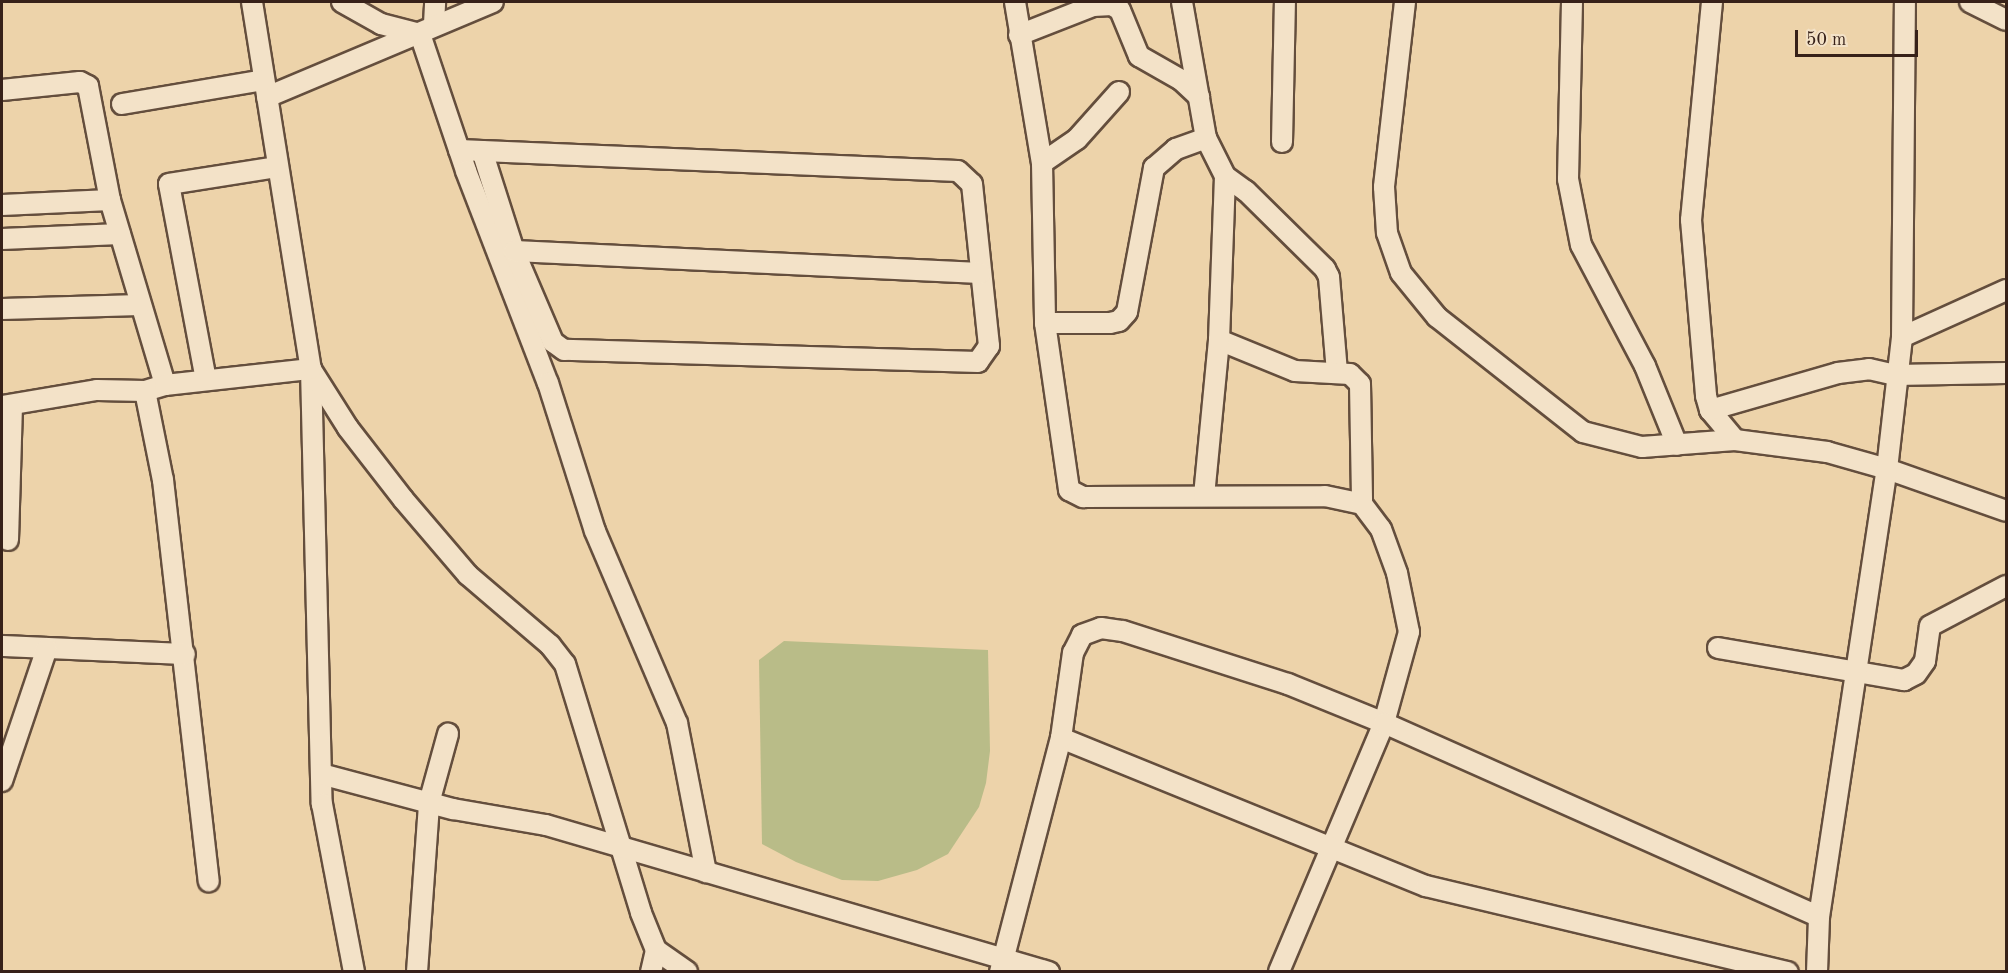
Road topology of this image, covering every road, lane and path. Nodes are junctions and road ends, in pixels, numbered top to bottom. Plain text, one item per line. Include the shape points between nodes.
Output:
1 (252, 2) edge
2 (342, 2) edge
3 (435, 2) edge
4 (493, 2) edge
5 (1014, 2) edge
6 (1182, 2) edge
7 (1285, 2) edge
8 (1405, 2) edge
9 (1572, 2) edge
10 (1712, 2) edge
11 (1905, 2) edge
12 (1970, 2) edge
13 (2007, 20) edge
14 (427, 29) junction
15 (1018, 35) junction
16 (266, 88) junction
17 (2, 90) edge
18 (1119, 92) dead end
19 (1199, 97) junction
20 (122, 104) dead end
21 (1206, 138) junction
22 (1282, 142) dead end
23 (459, 150) junction
24 (482, 151) junction
25 (1042, 162) junction
26 (278, 167) junction
27 (1225, 176) junction
28 (110, 200) junction
29 (2, 205) edge
30 (120, 234) junction
31 (2, 239) edge
32 (514, 251) junction
33 (980, 273) junction
34 (2007, 290) edge
35 (140, 304) junction
36 (2, 309) edge
37 (1045, 323) junction
38 (1902, 337) junction
39 (1219, 340) junction
40 (311, 369) junction
41 (1337, 373) junction
42 (2007, 373) edge
43 (1895, 375) junction
44 (206, 380) junction
45 (165, 385) junction
46 (146, 391) junction
47 (7, 406) edge
48 (1710, 410) junction
49 (1735, 440) junction
50 (1677, 445) junction
51 (1887, 469) junction
52 (1204, 496) junction
53 (1362, 504) junction
54 (2007, 511) edge
55 (8, 540) dead end
56 (2007, 586) edge
57 (2, 646) edge
58 (47, 648) junction
59 (1718, 648) dead end
60 (185, 654) junction
61 (1856, 675) junction
62 (1384, 723) junction
63 (448, 734) dead end
64 (1061, 738) junction
65 (321, 774) junction
66 (2, 781) edge
67 (429, 803) junction
68 (1330, 847) junction
69 (619, 849) junction
70 (706, 872) junction
71 (209, 881) dead end
72 (1819, 917) junction
73 (656, 950) junction
74 (1001, 966) edge
75 (354, 972) edge
76 (417, 972) edge
77 (651, 972) edge
78 (687, 972) edge
79 (1049, 972) edge
80 (1279, 972) edge
81 (1788, 972) edge
82 (1817, 972) edge

1 - 16 street
2 - 14 street via 381,24
3 - 14 street
4 - 14 street
5 - 15 street
6 - 19 street
7 - 22 street
8 - 50 street via 1384,187 1387,232 1401,273 1437,317 1583,432 1642,447
9 - 50 street via 1568,179 1581,245 1645,366
10 - 48 street via 1691,220
11 - 38 street
12 - 13 street
14 - 16 street
14 - 23 street
15 - 19 street via 1093,6 1112,5 1120,10 1138,56 1181,80
15 - 25 street
16 - 20 street
16 - 26 street
17 - 28 street via 80,82 88,86
18 - 25 street via 1077,139
19 - 21 street
21 - 27 street
21 - 37 street via 1176,149 1154,168 1127,312 1119,321
23 - 24 street
23 - 70 street via 556,404 595,531 676,723
24 - 32 street
24 - 33 street via 958,171 972,184
25 - 37 street
26 - 40 street
26 - 44 street via 169,184
27 - 39 street
27 - 41 street via 1246,191 1325,269 1329,277
28 - 29 street
28 - 30 street
30 - 31 street
30 - 35 street
32 - 33 street
32 - 33 street via 553,342 564,350 978,362 989,346
34 - 38 street
35 - 36 street
35 - 45 street
37 - 52 street via 1069,490 1083,497
38 - 43 street
39 - 41 street via 1295,371
39 - 52 street
40 - 44 street
40 - 65 street
40 - 69 street via 348,428 468,575 550,645 565,664
41 - 53 street via 1350,374 1360,384
42 - 43 street
43 - 48 street via 1869,369 1838,373
43 - 51 street
44 - 45 street
45 - 46 street
46 - 47 street via 97,390
46 - 60 street via 163,480
47 - 55 street
48 - 49 street
49 - 50 street
49 - 51 street via 1827,452
51 - 54 street
51 - 61 street
52 - 53 street via 1325,496
53 - 62 street via 1381,530 1393,562 1408,632
56 - 61 street via 1930,626 1924,661 1916,674 1904,680
57 - 58 street
58 - 60 street
58 - 66 street
59 - 61 street
60 - 71 street
61 - 72 street
62 - 64 street via 1288,684 1123,631 1101,628 1082,635 1073,653
62 - 68 street
62 - 72 street
63 - 67 street
64 - 68 street
64 - 74 street
65 - 67 street
65 - 75 street via 322,804
67 - 69 street via 546,825
67 - 76 street
68 - 80 street
68 - 81 street via 1426,886
69 - 70 street
69 - 73 street
70 - 74 street
72 - 82 street
73 - 77 street
73 - 78 street
74 - 79 street

